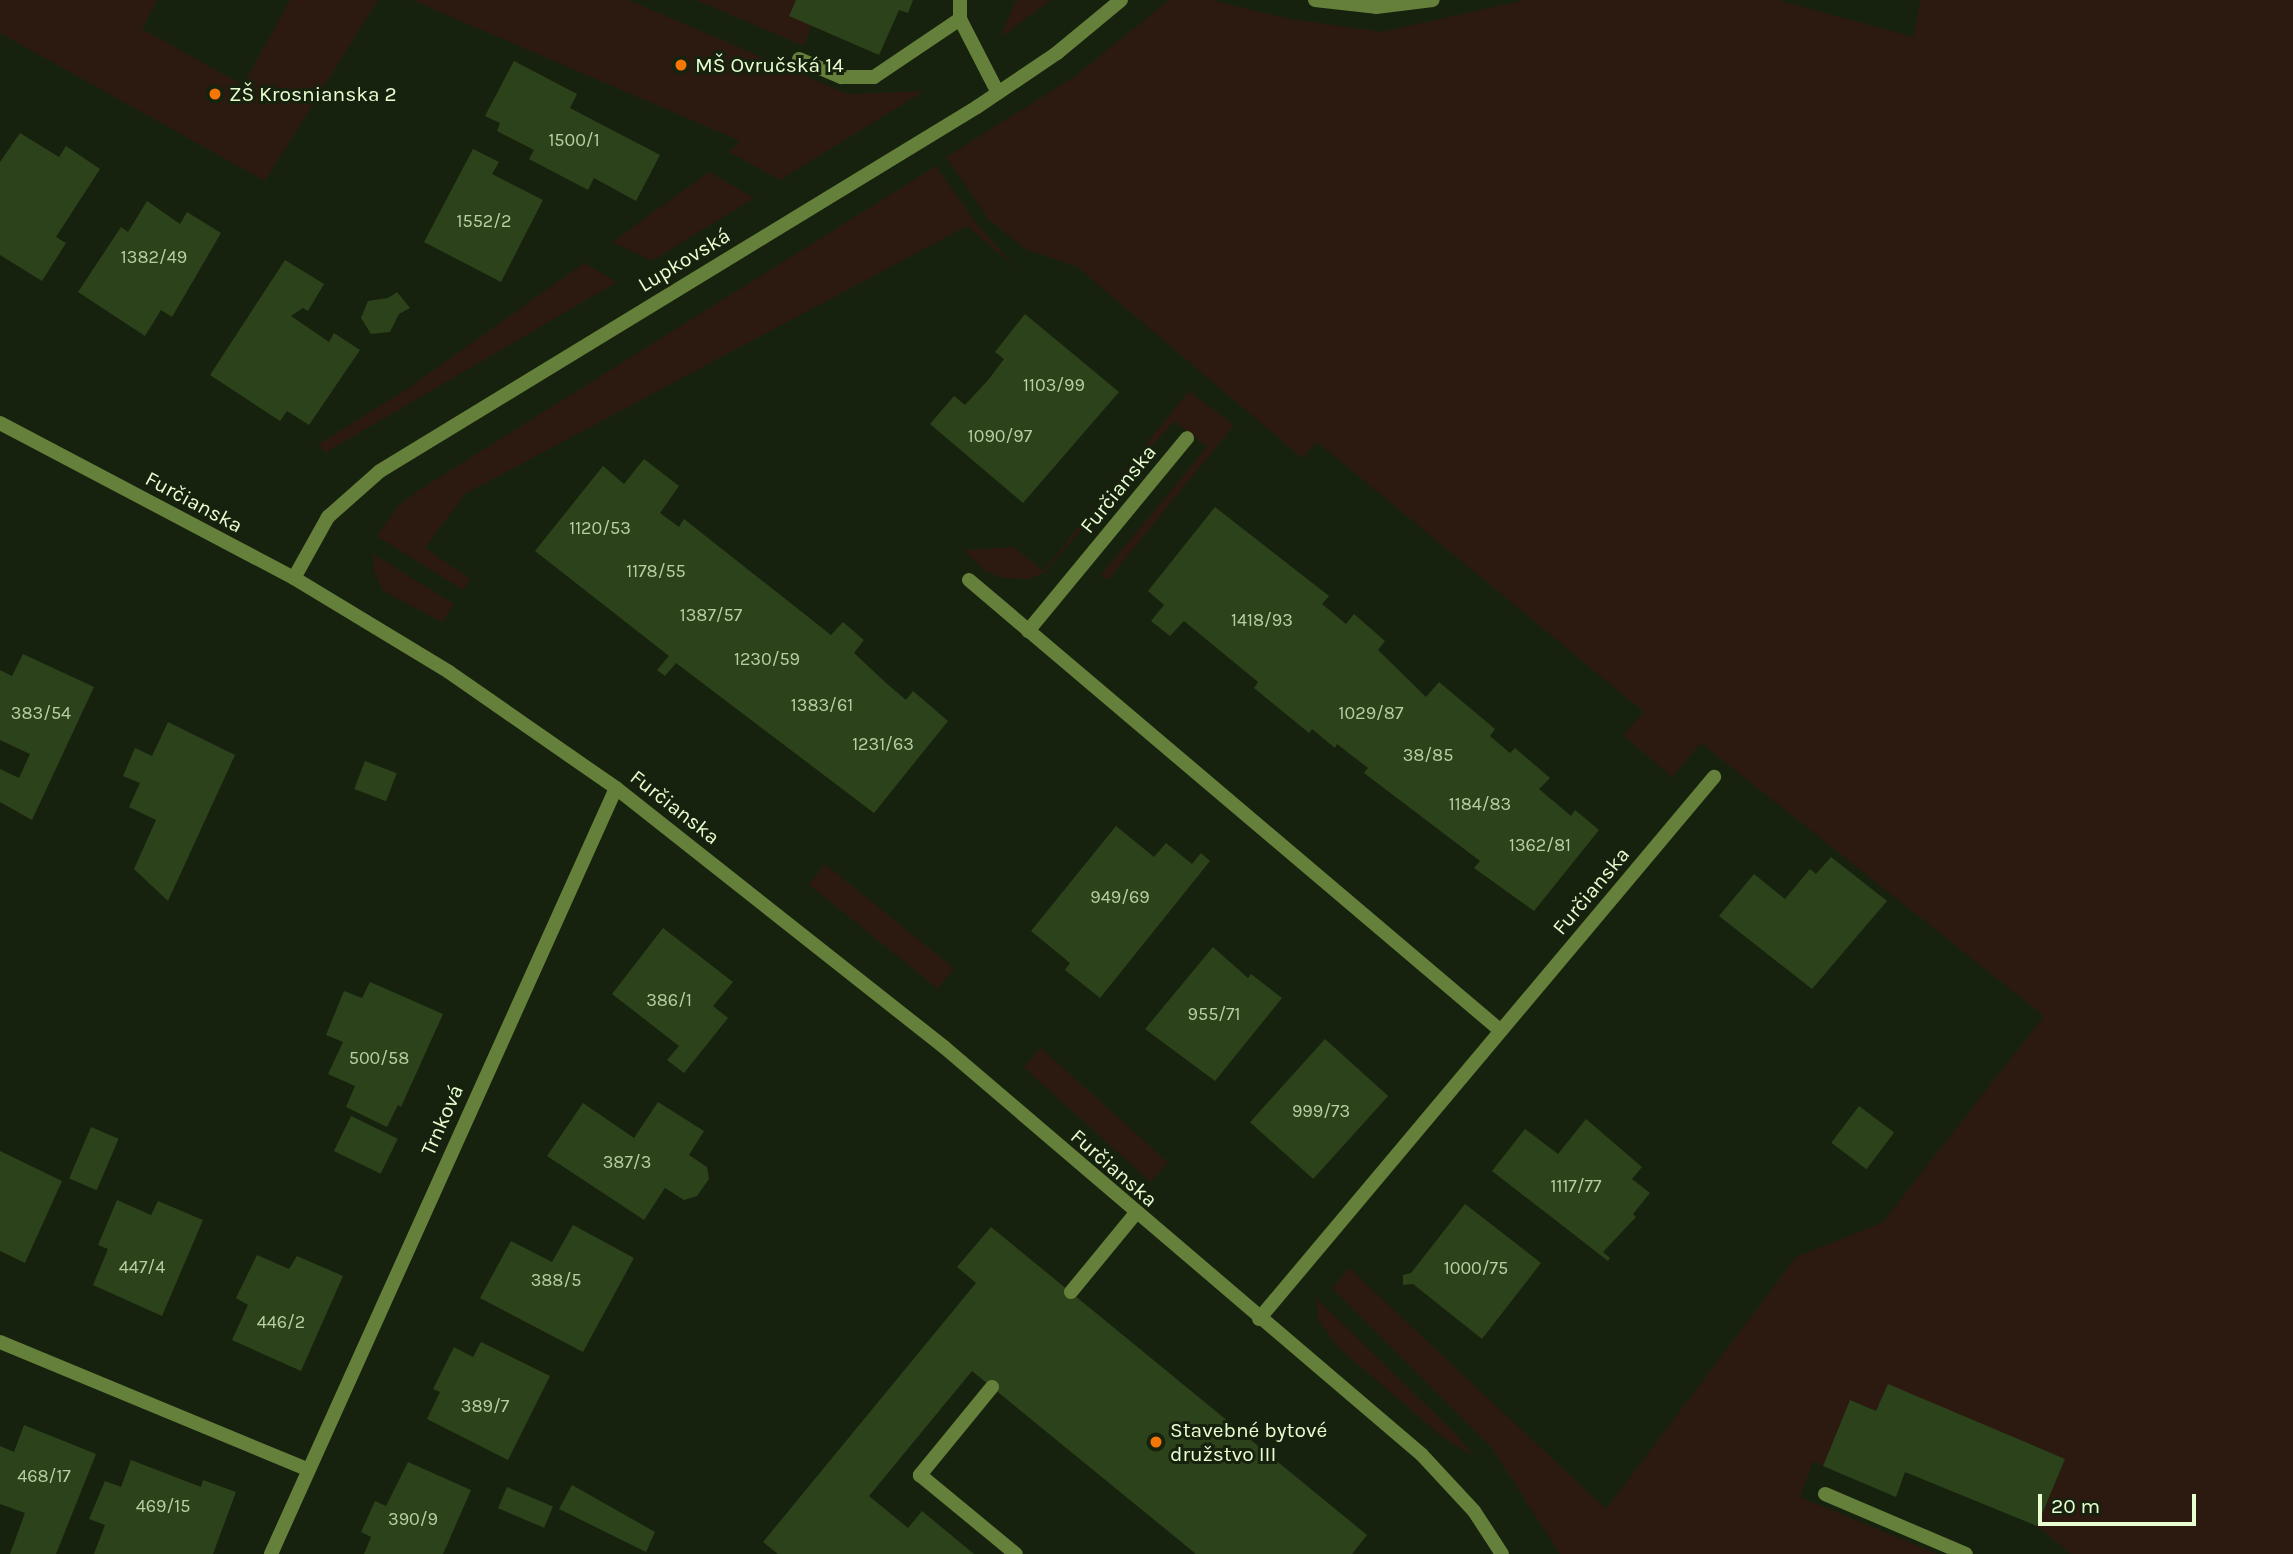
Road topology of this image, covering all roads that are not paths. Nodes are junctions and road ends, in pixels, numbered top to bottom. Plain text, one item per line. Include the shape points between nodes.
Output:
1 (960, 0) edge
2 (1121, 0) edge
3 (1315, 0) edge
4 (1433, 0) edge
5 (960, 19) junction
6 (799, 60) dead end
7 (998, 93) junction
8 (0, 423) edge
9 (1187, 438) dead end
10 (294, 578) junction
11 (969, 580) dead end
12 (1028, 631) junction
13 (1714, 777) dead end
14 (616, 788) junction
15 (1501, 1031) junction
16 (1135, 1214) junction
17 (1071, 1292) dead end
18 (1259, 1319) junction
19 (0, 1342) edge
20 (992, 1387) dead end
21 (307, 1469) junction
22 (1825, 1494) dead end
23 (271, 1554) edge
24 (1016, 1554) edge
25 (1502, 1554) edge
26 (1966, 1554) edge

1 - 5 street
2 - 7 street, Lupkovská via 1057,53
3 - 4 street via 1376,7
5 - 6 street via 874,78 841,77
5 - 7 street
7 - 10 street, Lupkovská via 380,471 328,517
8 - 10 street, Furčianska
9 - 12 street, Furčianska
10 - 14 street, Furčianska via 449,672
11 - 12 street
12 - 15 street
13 - 15 street, Furčianska
14 - 16 street, Furčianska via 943,1047
14 - 21 street, Trnková
15 - 18 street, Furčianska
16 - 17 street
16 - 18 street, Furčianska
18 - 25 street, Furčianska via 1423,1455 1474,1511
19 - 21 street
20 - 24 street via 920,1475
21 - 23 street, Trnková
22 - 26 street

